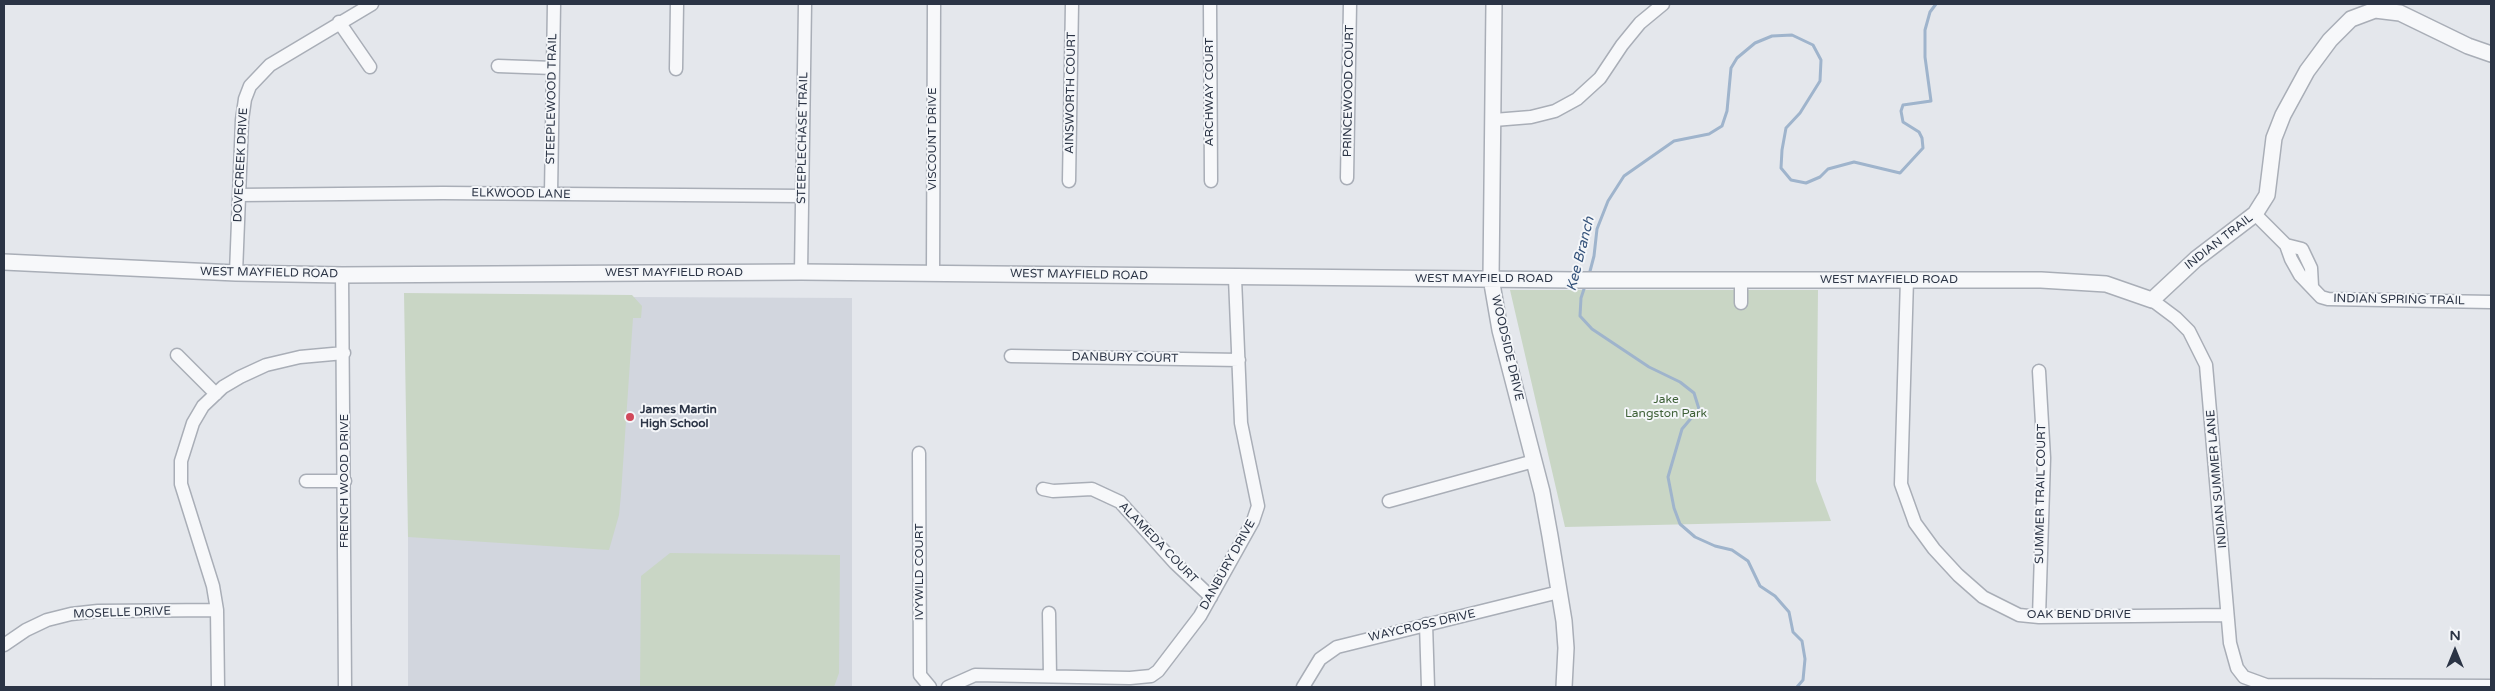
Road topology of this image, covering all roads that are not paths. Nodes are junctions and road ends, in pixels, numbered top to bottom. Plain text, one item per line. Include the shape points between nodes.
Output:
1 (372, 4) edge
2 (554, 4) edge
3 (678, 4) edge
4 (805, 4) edge
5 (934, 4) edge
6 (1072, 4) edge
7 (1210, 4) edge
8 (1350, 4) edge
9 (1494, 4) edge
10 (1664, 4) edge
11 (339, 22) junction
12 (2491, 54) edge
13 (498, 66) dead end
14 (370, 67) dead end
15 (553, 68) junction
16 (676, 69) dead end
17 (1494, 120) junction
18 (1347, 178) dead end
19 (1069, 181) dead end
20 (1211, 181) dead end
21 (551, 194) junction
22 (239, 195) junction
23 (802, 196) junction
24 (2255, 214) junction
25 (4, 262) edge
26 (801, 272) junction
27 (236, 273) junction
28 (933, 274) junction
29 (342, 275) junction
30 (1234, 278) junction
31 (1491, 278) junction
32 (1741, 280) junction
33 (1907, 280) junction
34 (2152, 300) junction
35 (2491, 302) edge
36 (1741, 303) dead end
37 (344, 353) junction
38 (177, 355) dead end
39 (1010, 356) dead end
40 (1239, 360) junction
41 (2038, 371) dead end
42 (216, 394) junction
43 (920, 453) dead end
44 (1534, 461) junction
45 (306, 481) dead end
46 (345, 481) junction
47 (1043, 489) dead end
48 (1389, 501) dead end
49 (1559, 592) junction
50 (1211, 597) junction
51 (217, 610) junction
52 (1049, 613) dead end
53 (2227, 615) junction
54 (2039, 617) junction
55 (1426, 624) junction
56 (4, 645) edge
57 (1050, 676) junction
58 (2241, 682) edge
59 (2386, 686) edge
60 (2491, 686) edge
61 (218, 687) edge
62 (345, 687) edge
63 (930, 687) edge
64 (948, 687) edge
65 (1303, 687) edge
66 (1428, 687) edge
67 (1564, 687) edge

1 - 11 street, DOVECREEK DRIVE
2 - 15 street, STEEPLEWOOD TRAIL
3 - 16 street
4 - 23 street, STEEPLECHASE TRAIL
5 - 28 street, VISCOUNT DRIVE
6 - 19 street, AINSWORTH COURT
7 - 20 street, ARCHWAY COURT
8 - 18 street, PRINCEWOOD COURT
9 - 17 street, WOODSIDE DRIVE
10 - 17 street via 1640,23 1600,78 1577,99 1555,111
11 - 14 street
11 - 22 street, DOVECREEK DRIVE via 270,65 250,86 242,120
12 - 24 street, INDIAN TRAIL via 2400,13 2375,10 2351,19 2315,60 2283,115 2274,138 2266,194
13 - 15 street
15 - 21 street, STEEPLEWOOD TRAIL
17 - 31 street, WOODSIDE DRIVE
21 - 22 street, ELKWOOD LANE
21 - 23 street, ELKWOOD LANE
22 - 27 street, DOVECREEK DRIVE
23 - 26 street, STEEPLECHASE TRAIL
24 - 34 street, INDIAN TRAIL via 2196,259
24 - 35 street, INDIAN SPRING TRAIL via 2286,245 2302,249 2311,268 2312,286 2321,297 2336,300
25 - 27 street, WEST MAYFIELD ROAD
26 - 28 street, WEST MAYFIELD ROAD
26 - 29 street, WEST MAYFIELD ROAD
27 - 29 street, WEST MAYFIELD ROAD
28 - 30 street, WEST MAYFIELD ROAD
29 - 37 street, FRENCH WOOD DRIVE
30 - 31 street, WEST MAYFIELD ROAD
30 - 40 street, DANBURY DRIVE
31 - 32 street, WEST MAYFIELD ROAD
31 - 44 street, WOODSIDE DRIVE via 1500,330
32 - 33 street, WEST MAYFIELD ROAD
32 - 36 street
33 - 34 street, WEST MAYFIELD ROAD via 2106,284
33 - 54 street, OAK BEND DRIVE via 1900,467 1908,509 1923,536 1970,587 2000,607 2019,615
34 - 53 street, INDIAN SUMMER LANE via 2189,332 2206,365
37 - 42 street via 300,357 266,365 240,377
37 - 46 street, FRENCH WOOD DRIVE
38 - 42 street
39 - 40 street, DANBURY COURT
40 - 50 street, DANBURY DRIVE via 1241,423 1258,506
41 - 54 street, SUMMER TRAIL COURT via 2044,458
42 - 51 street via 203,406 193,423 182,461 181,484 206,559
43 - 63 street, IVYWILD COURT via 920,675
44 - 48 street
44 - 49 street, WOODSIDE DRIVE
45 - 46 street
46 - 62 street, FRENCH WOOD DRIVE
47 - 50 street, ALAMEDA COURT via 1092,489 1120,502
49 - 55 street, WAYCROSS DRIVE
49 - 67 street, WOODSIDE DRIVE via 1566,648
50 - 57 street, DANBURY DRIVE via 1158,671 1151,676
51 - 56 street, MOSELLE DRIVE via 72,614 33,626
51 - 61 street
52 - 57 street
53 - 54 street, OAK BEND DRIVE
53 - 58 street, INDIAN SUMMER LANE via 2233,658
55 - 65 street, WAYCROSS DRIVE via 1337,647 1320,660
55 - 66 street
57 - 64 street, DANBURY DRIVE via 975,675
58 - 59 street
59 - 60 street

